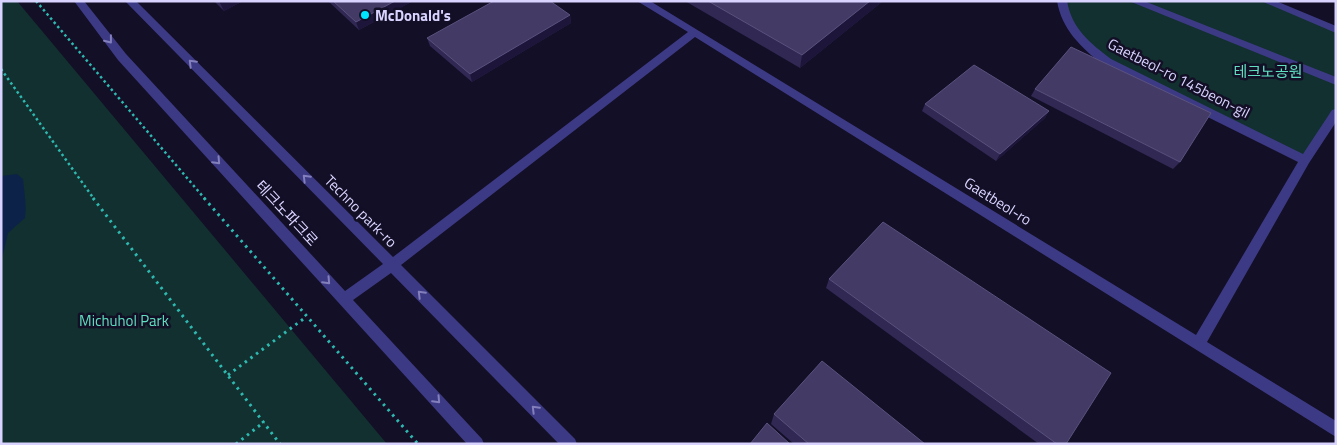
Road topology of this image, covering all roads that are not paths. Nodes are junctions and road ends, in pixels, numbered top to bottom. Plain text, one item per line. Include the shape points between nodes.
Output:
1 (79, 1) edge
2 (130, 1) edge
3 (642, 1) edge
4 (1062, 1) edge
5 (1134, 1) edge
6 (1266, 1) edge
7 (1336, 30) edge
8 (695, 32) junction
9 (1336, 81) edge
10 (1336, 113) edge
11 (1305, 160) junction
12 (392, 264) junction
13 (344, 299) junction
14 (1198, 344) junction
15 (1336, 430) edge
16 (477, 444) edge
17 (570, 444) edge

1 -> 13 street, 테크노파크로 via 122,57
12 -> 2 street, Techno park-ro
3 - 8 street, Gaetbeol-ro
4 - 11 street, Gaetbeol-ro 145beon-gil via 1066,22 1079,40 1107,62
5 - 9 street
6 - 7 street
8 - 12 street
8 - 14 street, Gaetbeol-ro
10 - 11 street
11 - 14 street
12 - 13 street
17 -> 12 street, Techno park-ro
13 -> 16 street, 테크노파크로
14 - 15 street, Gaetbeol-ro

